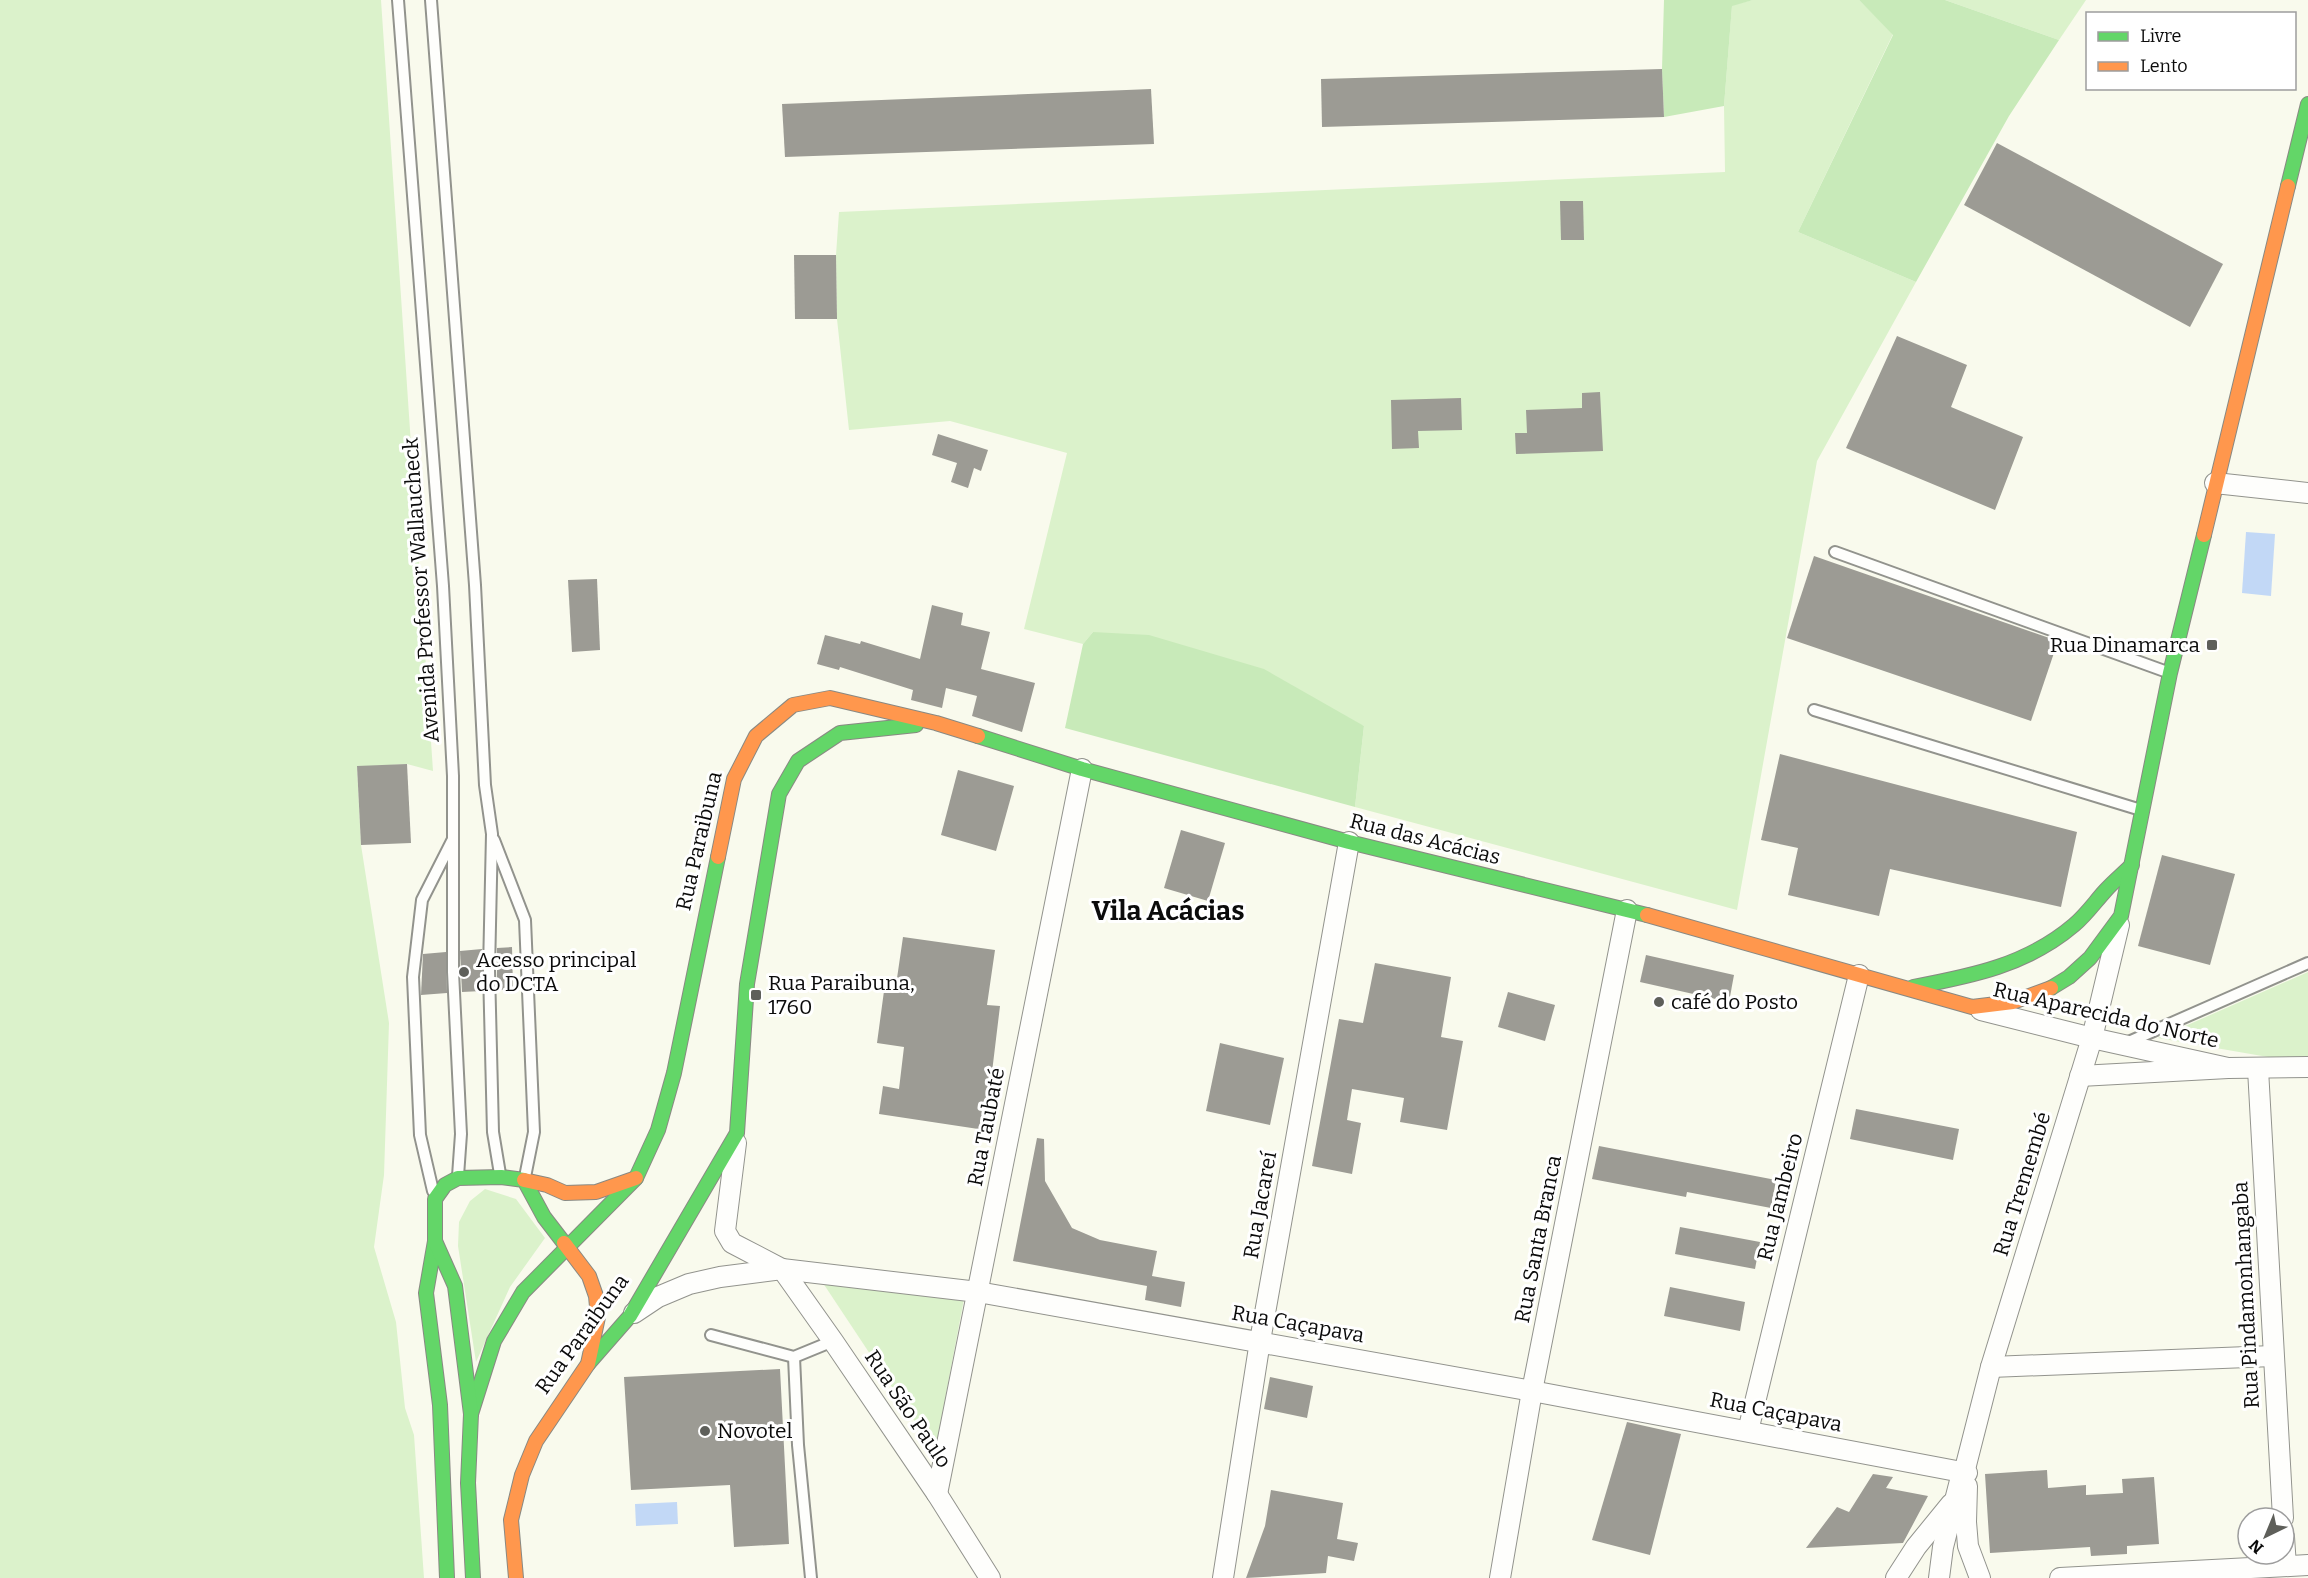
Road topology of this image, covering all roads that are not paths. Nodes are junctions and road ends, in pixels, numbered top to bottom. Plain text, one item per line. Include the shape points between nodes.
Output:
1 (398, 0) edge
2 (431, 0) edge
3 (2308, 104) edge
4 (2215, 483) junction
5 (2308, 493) edge
6 (1835, 552) dead end
7 (2170, 673) junction
8 (1814, 710) dead end
9 (936, 723) junction
10 (1082, 769) junction
11 (2143, 811) junction
12 (492, 834) junction
13 (453, 838) junction
14 (1349, 842) junction
15 (2132, 865) junction
16 (1628, 910) junction
17 (2121, 916) junction
18 (2308, 963) edge
19 (1859, 975) junction
20 (1905, 989) junction
21 (1972, 1007) junction
22 (2092, 1038) junction
23 (2123, 1044) junction
24 (2308, 1067) edge
25 (2228, 1068) junction
26 (2258, 1069) junction
27 (2080, 1076) junction
28 (737, 1133) junction
29 (501, 1177) junction
30 (458, 1178) junction
31 (636, 1178) junction
32 (524, 1180) junction
33 (435, 1199) junction
34 (435, 1241) junction
35 (567, 1246) junction
36 (782, 1269) junction
37 (978, 1292) junction
38 (630, 1316) junction
39 (711, 1335) dead end
40 (833, 1341) junction
41 (1260, 1341) junction
42 (2273, 1356) junction
43 (794, 1357) junction
44 (588, 1364) junction
45 (1991, 1367) junction
46 (1532, 1391) junction
47 (471, 1414) junction
48 (1748, 1431) junction
49 (1965, 1470) junction
50 (937, 1494) junction
51 (1955, 1500) junction
52 (2282, 1506) edge
53 (2286, 1566) edge
54 (447, 1578) edge
55 (473, 1578) edge
56 (516, 1578) edge
57 (812, 1578) edge
58 (990, 1578) edge
59 (1223, 1578) edge
60 (1500, 1578) edge
61 (1896, 1578) edge
62 (1939, 1578) edge
63 (1980, 1578) edge
64 (2060, 1578) edge

1 - 13 lane, Avenida Professor Wallaucheck via 442,586
2 - 12 lane via 475,585 485,785
3 - 4 main road
4 - 5 street
4 - 7 main road
6 - 7 lane
7 - 11 main road
8 - 11 lane
9 - 10 main road, Rua das Acácias
9 - 28 main road, Rua Paraibuna via 840,734 798,761 779,794 747,984
9 - 31 main road, Rua Paraibuna via 830,698 793,705 756,736 734,779 674,1073 658,1130
10 - 14 main road, Rua das Acácias
10 - 37 street, Rua Taubaté
11 - 15 main road
12 - 29 lane via 489,970 494,1132
12 - 32 lane via 525,920 534,1132
13 - 30 lane, Avenida Professor Wallaucheck via 453,972 461,1134
13 - 33 lane via 422,900 413,977 420,1135
14 - 16 main road, Rua das Acácias
14 - 41 street, Rua Jacareí
15 - 17 main road, Rua das Acácias
15 - 20 main road, Rua das Acácias via 2076,924 2047,947 1979,976
16 - 19 main road, Rua das Acácias
16 - 46 street, Rua Santa Branca
17 - 21 main road, Rua das Acácias via 2091,958 2069,977 2044,992 2013,1002
17 - 22 street, Rua Tremembé
18 - 23 lane
19 - 20 main road, Rua das Acácias
19 - 48 street, Rua Jambeiro
20 - 21 main road, Rua das Acácias
21 - 22 street, Rua Aparecida do Norte
22 - 23 street, Rua Aparecida do Norte
22 - 27 street, Rua Tremembé
23 - 25 street, Rua Aparecida do Norte
24 - 26 street, Rua Aparecida do Norte
25 - 26 street, Rua Aparecida do Norte
25 - 27 street, Rua Aparecida do Norte
26 - 42 street, Rua Pindamonhangaba
27 - 45 street, Rua Tremembé
28 - 36 street, Rua Paraibuna via 725,1231 732,1243
28 - 38 main road, Rua Paraibuna
29 - 30 main road
29 - 32 main road
30 - 33 main road via 445,1185
31 - 32 main road via 596,1192 565,1194
31 - 35 main road, Rua Paraibuna
32 - 35 main road via 544,1217
33 - 34 main road
34 - 47 main road via 454,1286
34 - 54 main road via 426,1293 440,1405
35 - 44 main road via 589,1276 596,1296 598,1317
35 - 47 main road, Rua Paraibuna via 523,1292 494,1341
36 - 37 street, Rua Caçapava
36 - 38 street, Rua Caçapava via 689,1284 658,1297
36 - 40 street, Rua São Paulo
37 - 41 street, Rua Caçapava
37 - 50 street, Rua Taubaté
38 - 44 main road, Rua Paraibuna
39 - 43 lane
40 - 43 lane
40 - 50 street, Rua São Paulo
41 - 46 street, Rua Caçapava
41 - 59 street, Rua Jacareí
42 - 45 street
42 - 52 street, Rua Pindamonhangaba
43 - 57 lane via 798,1445
44 - 56 main road, Rua Paraibuna via 536,1442 522,1475 511,1520
45 - 49 street, Rua Tremembé
46 - 48 street, Rua Caçapava
46 - 60 street, Rua Santa Branca
47 - 55 main road via 468,1483
48 - 49 street, Rua Caçapava
49 - 51 street, Rua Tremembé
49 - 63 street, Rua Tremembé via 1968,1546
50 - 58 street, Rua São Paulo
51 - 61 street, Rua Tremembé via 1916,1546
51 - 62 street, Rua Tremembé
53 - 64 street

